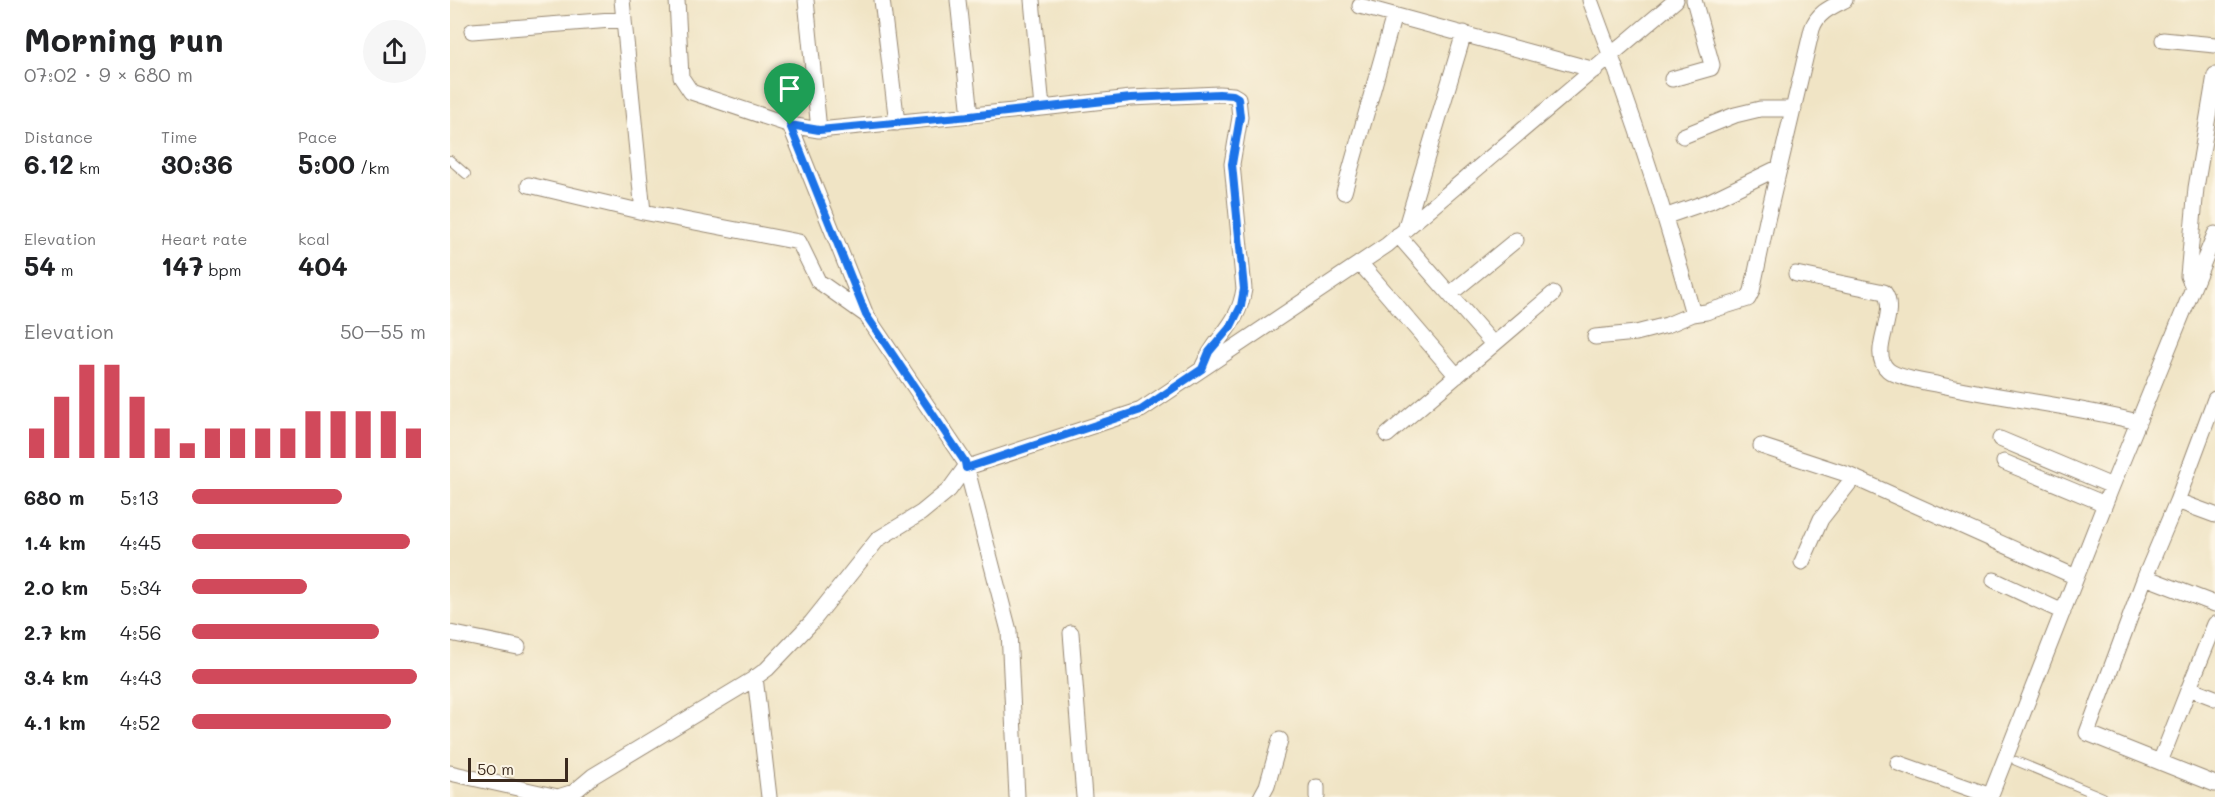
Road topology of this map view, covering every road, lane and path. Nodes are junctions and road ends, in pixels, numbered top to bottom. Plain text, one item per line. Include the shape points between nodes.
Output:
1 (622, 0) edge
2 (677, 0) edge
3 (806, 0) edge
4 (882, 0) edge
5 (958, 0) edge
6 (1032, 0) edge
7 (1590, 0) edge
8 (1676, 0) edge
9 (1694, 0) edge
10 (1841, 1) edge
11 (1360, 6) dead end
12 (1394, 15) junction
13 (624, 19) junction
14 (472, 31) dead end
15 (1464, 33) junction
16 (2163, 40) dead end
17 (2215, 45) edge
18 (1611, 55) junction
19 (1595, 70) junction
20 (2215, 75) edge
21 (1672, 79) dead end
22 (1042, 108) junction
23 (1794, 109) junction
24 (970, 116) junction
25 (897, 123) junction
26 (790, 125) junction
27 (819, 130) junction
28 (1683, 136) dead end
29 (450, 160) edge
30 (1780, 167) junction
31 (466, 174) dead end
32 (529, 185) dead end
33 (1344, 192) dead end
34 (643, 212) junction
35 (1664, 217) junction
36 (1401, 233) junction
37 (2215, 234) edge
38 (1516, 240) dead end
39 (1360, 263) junction
40 (1796, 274) dead end
41 (2193, 287) junction
42 (1450, 294) junction
43 (1553, 294) dead end
44 (1693, 314) junction
45 (866, 315) junction
46 (1595, 337) dead end
47 (1492, 344) junction
48 (1202, 369) junction
49 (1457, 376) junction
50 (2215, 399) edge
51 (2138, 422) junction
52 (1387, 435) dead end
53 (2000, 439) dead end
54 (1761, 446) dead end
55 (2004, 462) dead end
56 (966, 468) junction
57 (1854, 477) junction
58 (2112, 486) junction
59 (2177, 501) junction
60 (2105, 504) junction
61 (2215, 515) edge
62 (1802, 562) dead end
63 (2145, 577) junction
64 (2076, 578) junction
65 (1994, 580) dead end
66 (2215, 604) edge
67 (2063, 612) junction
68 (2215, 624) edge
69 (450, 633) edge
70 (1071, 633) dead end
71 (518, 646) dead end
72 (755, 678) junction
73 (2189, 688) junction
74 (2215, 698) edge
75 (1280, 741) dead end
76 (2016, 761) dead end
77 (2160, 762) junction
78 (1898, 764) dead end
79 (450, 773) edge
80 (2215, 784) edge
81 (1991, 796) edge
82 (769, 797) edge
83 (1017, 797) edge
84 (1084, 797) edge
85 (1261, 797) edge
86 (2103, 797) edge

1 - 13 street
2 - 26 street via 681,77 691,92
3 - 27 street
4 - 25 street
5 - 24 street
6 - 22 street
7 - 18 street
8 - 18 street
9 - 21 street via 1712,65
10 - 23 street via 1815,20
11 - 12 street
12 - 15 street
12 - 33 street
13 - 14 street
13 - 34 street
15 - 19 street
15 - 36 street
16 - 17 street
18 - 19 street
18 - 35 street
19 - 36 street
20 - 41 street via 2196,188 2188,276
22 - 24 street
22 - 48 street via 1131,98 1219,94 1238,98 1240,117 1232,164 1244,289 1231,326 1209,352
23 - 28 street via 1735,115
23 - 30 street
24 - 25 street
25 - 27 street
26 - 27 street
26 - 45 street
29 - 31 lane
30 - 35 street via 1710,201
30 - 44 street via 1748,299
32 - 34 street
34 - 45 street via 799,242 818,281
35 - 44 street
36 - 39 street
36 - 42 street
37 - 41 street
38 - 42 street
39 - 48 street
39 - 49 street
40 - 51 street via 1884,292 1889,306 1881,354 1889,371 1972,392 2100,412
41 - 51 street
42 - 47 street
43 - 47 street
44 - 46 street via 1636,333
45 - 56 street
47 - 49 street
48 - 56 street via 1141,410
49 - 52 street
50 - 59 street
51 - 58 street
53 - 58 street
54 - 57 street
55 - 60 street
56 - 72 street via 949,490 921,513 878,539 811,623
56 - 83 street via 1009,632
57 - 62 street via 1821,519
57 - 64 street
58 - 60 street
59 - 61 street
59 - 63 street
60 - 64 street
63 - 66 street
63 - 77 street via 2087,733
64 - 67 street
65 - 67 street
67 - 81 street
68 - 73 street
69 - 71 street
70 - 84 street
72 - 79 street via 574,792 558,797
72 - 82 street
73 - 74 street
73 - 77 street
75 - 85 street
76 - 86 lane
77 - 80 street
78 - 81 street

